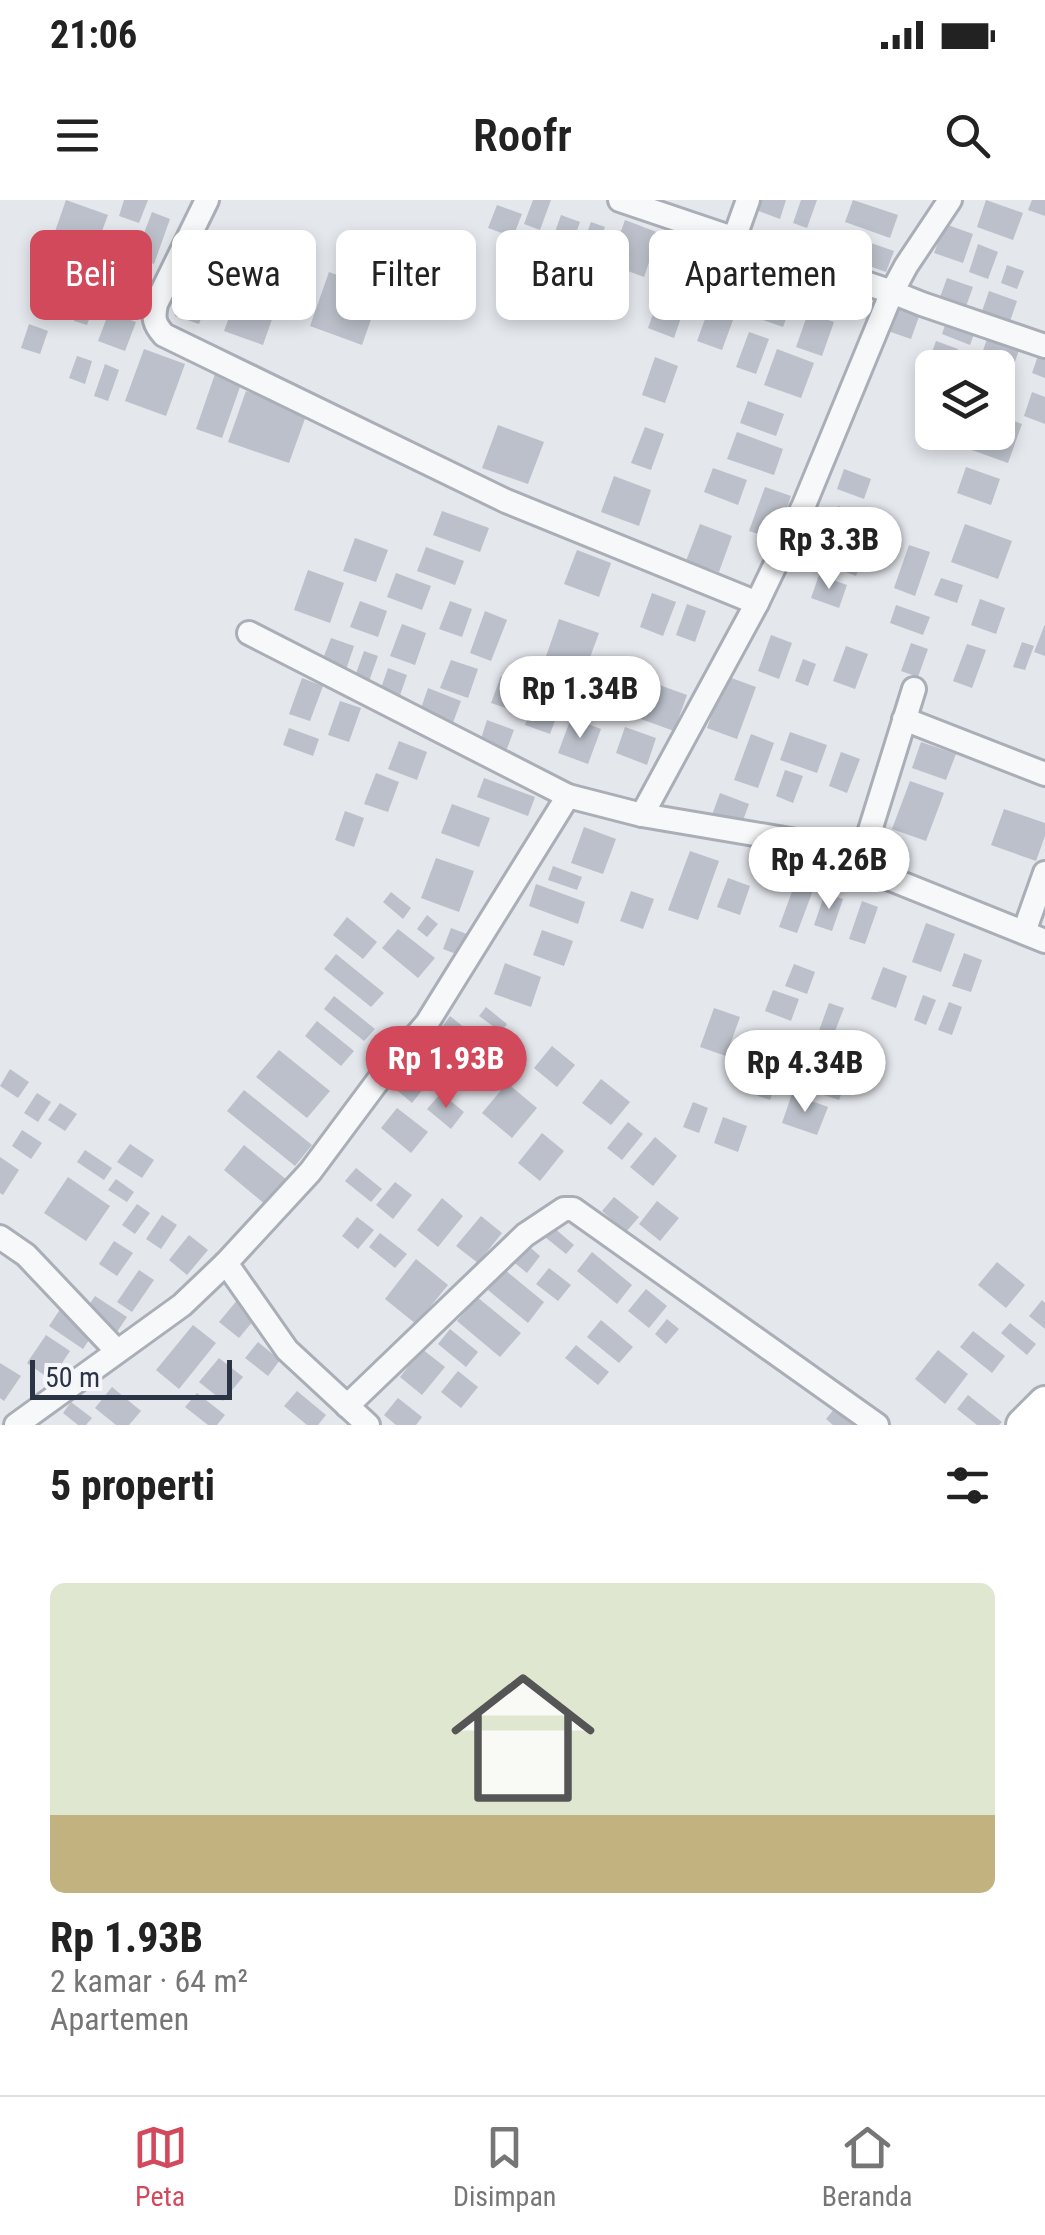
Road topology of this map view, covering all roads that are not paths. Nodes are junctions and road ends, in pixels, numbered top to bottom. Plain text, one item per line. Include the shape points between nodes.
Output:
1 (208, 200) edge
2 (620, 200) edge
3 (748, 200) edge
4 (950, 200) edge
5 (708, 230) edge
6 (737, 230) edge
7 (872, 285) edge
8 (892, 292) junction
9 (1045, 346) edge
10 (757, 603) junction
11 (249, 633) dead end
12 (914, 689) dead end
13 (904, 719) junction
14 (1045, 774) edge
15 (568, 796) junction
16 (642, 815) junction
17 (859, 866) junction
18 (1045, 873) edge
19 (1034, 937) edge
20 (0, 1237) edge
21 (226, 1263) junction
22 (117, 1351) junction
23 (348, 1406) junction
24 (16, 1425) edge
25 (368, 1425) edge
26 (877, 1425) edge

1 - 10 street via 156,304 153,318 164,335 506,501
2 - 5 street
3 - 6 street
4 - 8 street
7 - 8 street
8 - 9 street
8 - 10 street
10 - 16 street
11 - 15 street
12 - 13 street
13 - 14 street
13 - 17 street
15 - 16 street
15 - 21 street via 427,1023 310,1172
16 - 17 street via 796,841
17 - 19 street
18 - 19 street
20 - 22 street via 26,1255
21 - 22 street via 182,1305
21 - 23 street via 287,1350
22 - 24 street
23 - 25 street
23 - 26 street via 525,1235 573,1209

